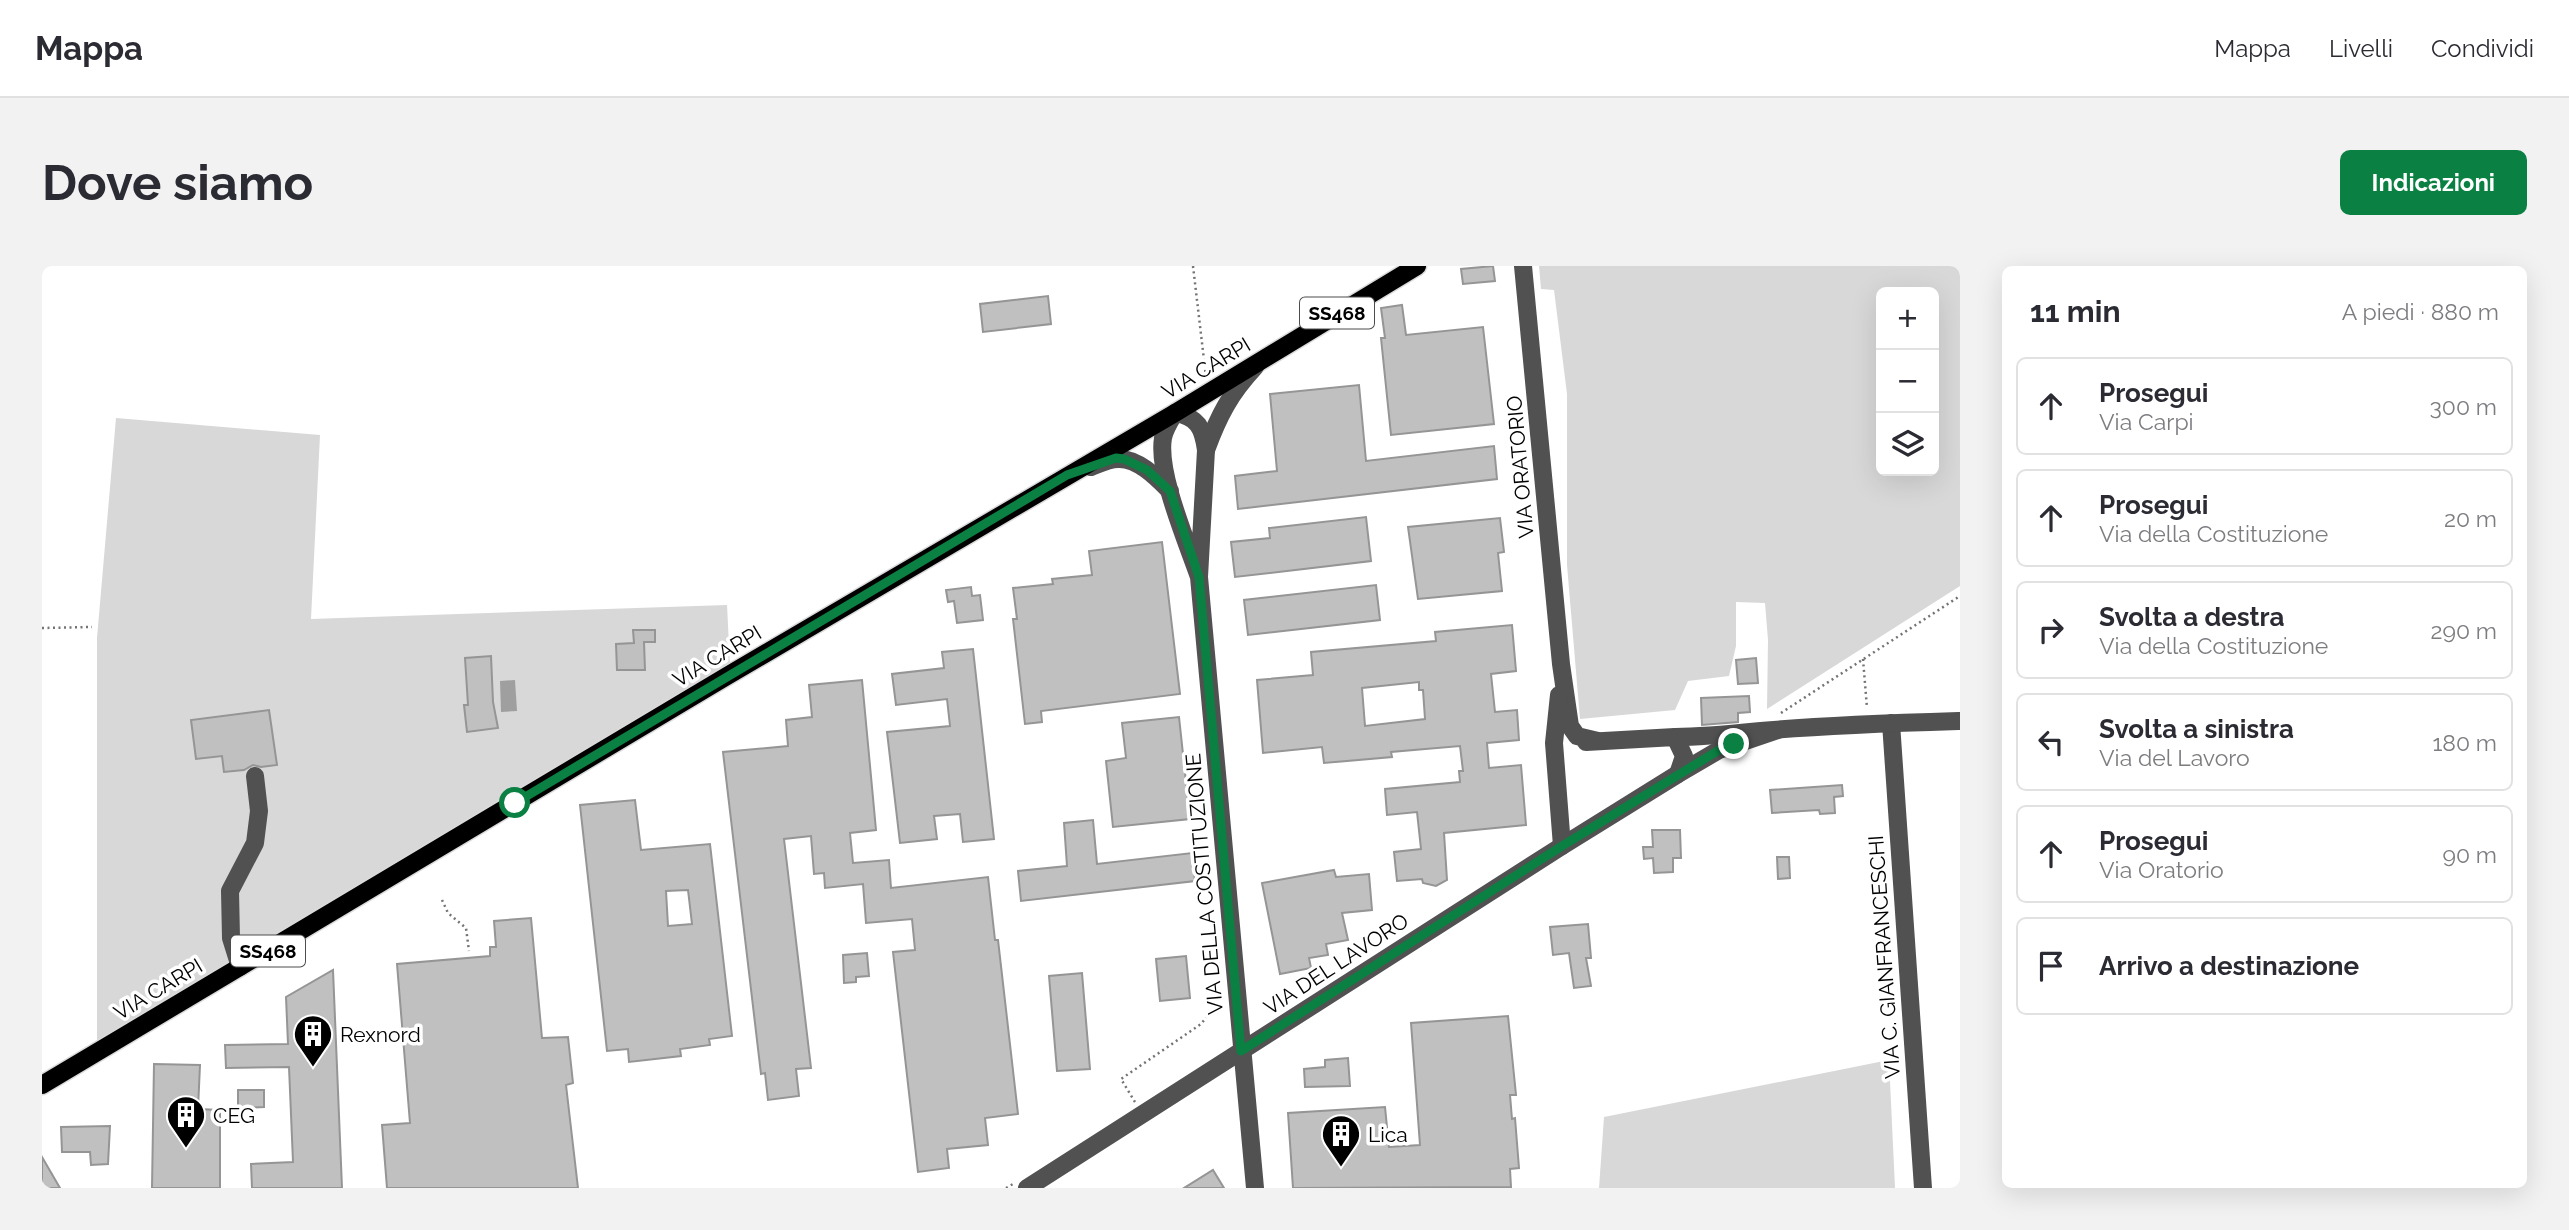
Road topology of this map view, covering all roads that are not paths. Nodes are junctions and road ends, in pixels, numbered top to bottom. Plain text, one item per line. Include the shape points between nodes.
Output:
1 (1417, 266) edge
2 (1523, 266) edge
3 (1260, 362) junction
4 (1175, 413) junction
5 (1206, 450) junction
6 (1067, 475) junction
7 (1170, 491) junction
8 (1199, 577) junction
9 (1561, 664) junction
10 (1960, 721) edge
11 (1777, 723) junction
12 (1891, 723) junction
13 (1675, 737) junction
14 (1598, 741) junction
15 (1554, 743) junction
16 (1678, 774) junction
17 (255, 776) dead end
18 (1562, 846) junction
19 (240, 967) junction
20 (1241, 1051) junction
21 (42, 1085) edge
22 (1027, 1188) edge
23 (1255, 1188) edge
24 (1923, 1188) edge

1 - 3 main road, VIA CARPI / SS468
2 - 9 street, VIA ORATORIO
3 - 4 main road, VIA CARPI / SS468
3 - 5 street, VIA DELLA COSTITUZIONE via 1219,414
4 - 5 street, VIA DELLA COSTITUZIONE via 1198,422
4 - 6 main road, VIA CARPI / SS468
4 - 7 street, VIA DELLA COSTITUZIONE via 1162,440
5 - 8 street, VIA DELLA COSTITUZIONE
6 - 7 street via 1124,459 1147,470
6 - 19 main road, VIA CARPI / SS468
7 - 8 street, VIA DELLA COSTITUZIONE
8 - 20 street, VIA DELLA COSTITUZIONE
9 - 14 street, VIA ORATORIO via 1570,726 1577,736
9 - 15 street, VIA ORATORIO
10 - 12 street
11 - 12 street
11 - 13 street via 1728,736
11 - 16 street
12 - 24 street, VIA C. GIANFRANCESCHI
13 - 14 street
13 - 16 street via 1684,756
14 - 15 street
15 - 18 street, VIA ORATORIO
16 - 18 street
17 - 19 street via 259,811 255,843 230,891 231,938
18 - 20 street, VIA DEL LAVORO
19 - 21 main road, VIA CARPI / SS468
20 - 22 street, VIA DEL LAVORO
20 - 23 street, VIA DELLA COSTITUZIONE

